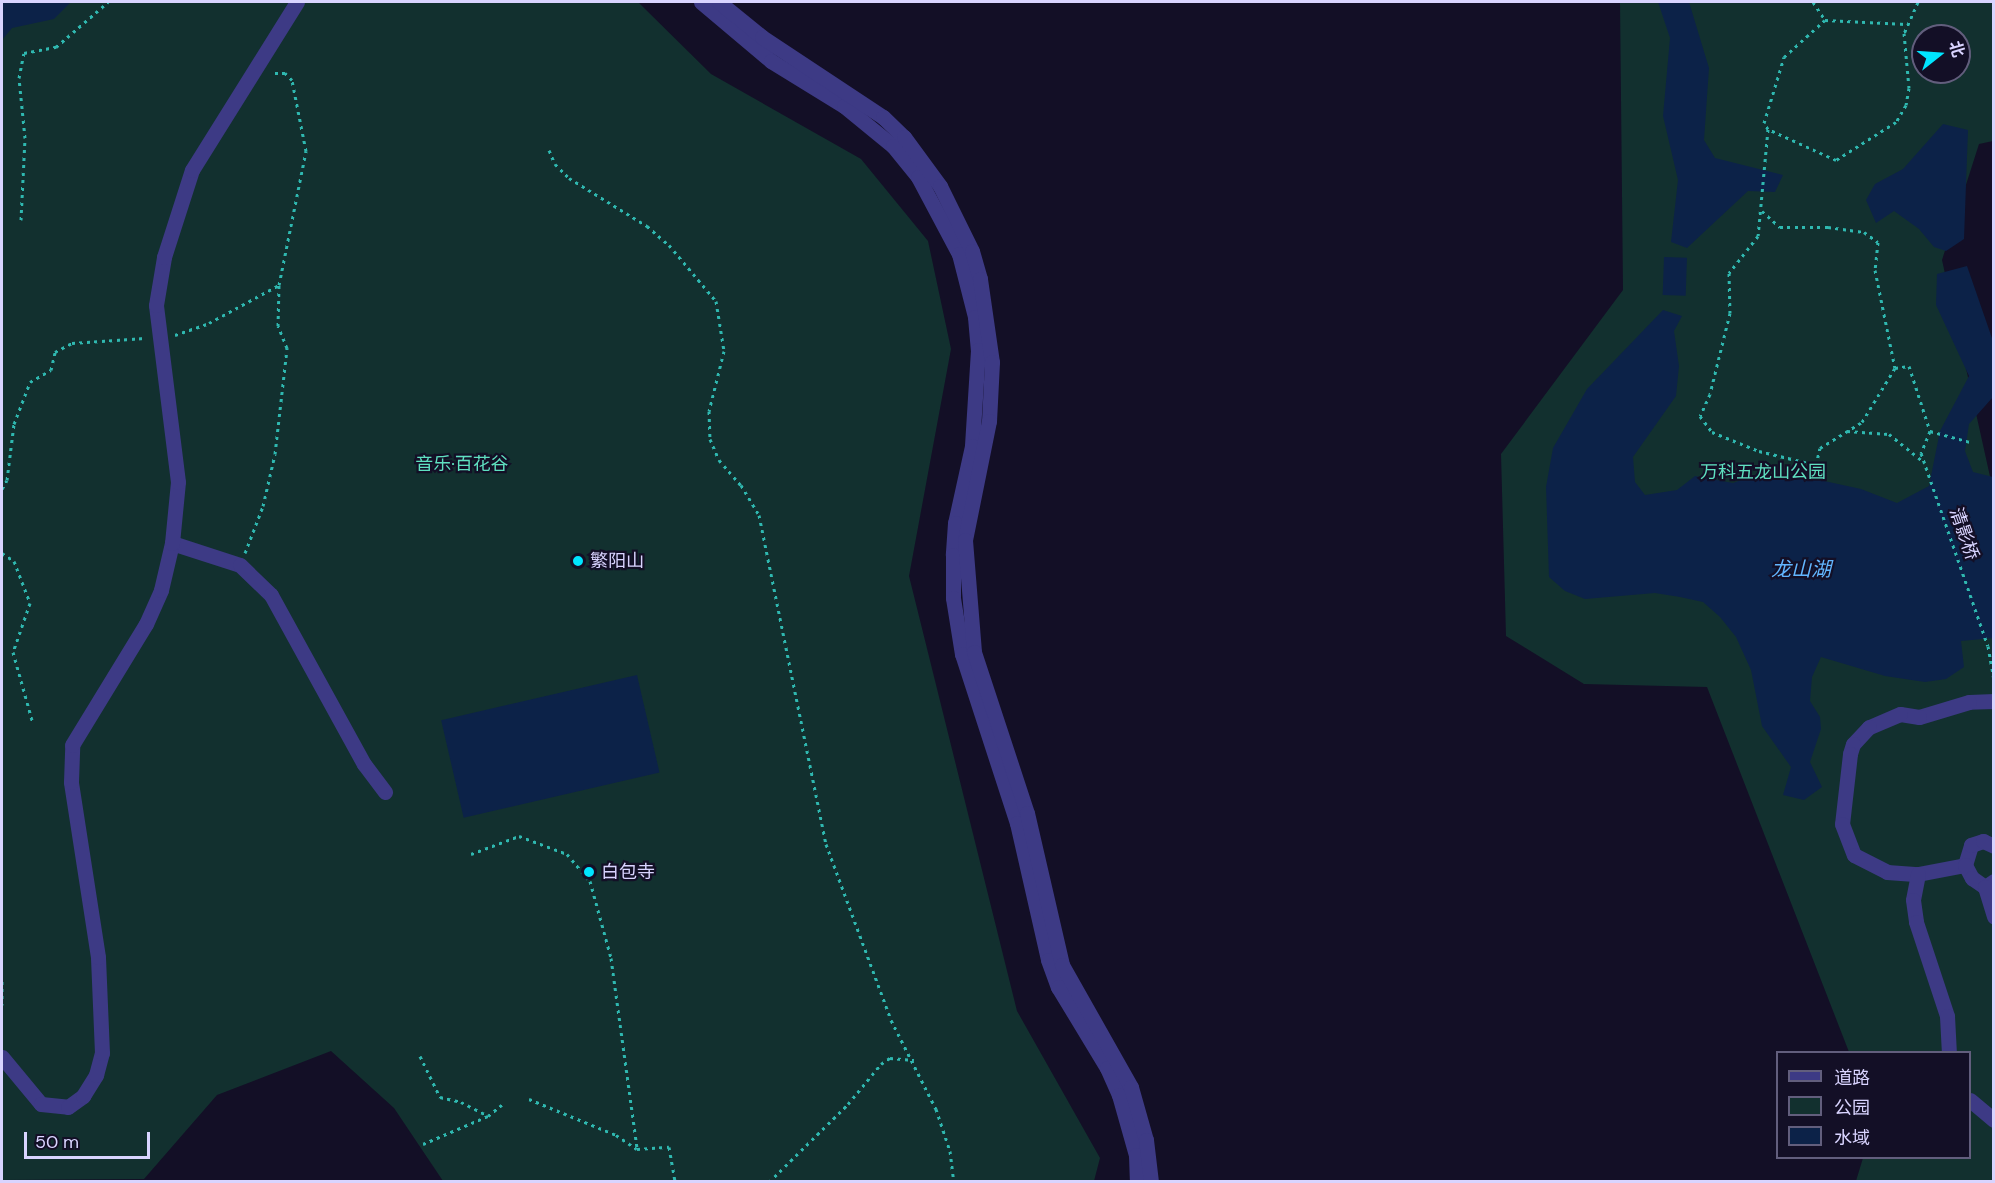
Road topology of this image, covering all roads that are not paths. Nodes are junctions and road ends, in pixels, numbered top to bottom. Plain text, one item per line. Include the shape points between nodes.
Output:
1 (297, 2) edge
2 (700, 2) edge
3 (719, 2) edge
4 (172, 543) junction
5 (1994, 701) edge
6 (385, 792) dead end
7 (1994, 846) edge
8 (1965, 865) junction
9 (1918, 874) junction
10 (1989, 884) edge
11 (1994, 917) edge
12 (1949, 1051) edge
13 (2, 1057) edge
14 (1971, 1101) edge
15 (1994, 1120) edge
16 (1137, 1182) edge
17 (1151, 1182) edge

1 - 4 street via 192,170 164,257 156,305 178,482
2 - 16 street via 771,61 844,106 893,146 918,177 959,254 975,317 978,350 972,446 955,522 952,555 953,598 962,654 1017,823 1048,960 1058,987 1119,1095 1136,1155
3 - 17 street via 762,37 883,117 904,137 940,186 972,251 992,362 989,421 965,540 974,652 1027,813 1062,965 1131,1088 1146,1140
4 - 6 street via 240,565 271,595 364,764
4 - 13 street via 161,590 146,624 72,745 71,782 98,957 102,1053 96,1075 83,1096 68,1107 41,1104
5 - 9 street via 1969,702 1919,717 1900,714 1869,727 1853,744 1842,824 1848,845 1854,855 1887,872
7 - 8 street via 1983,841 1971,845
8 - 9 street
8 - 10 street via 1972,878
9 - 12 street via 1913,900 1916,922 1947,1017
10 - 11 street
14 - 15 street

